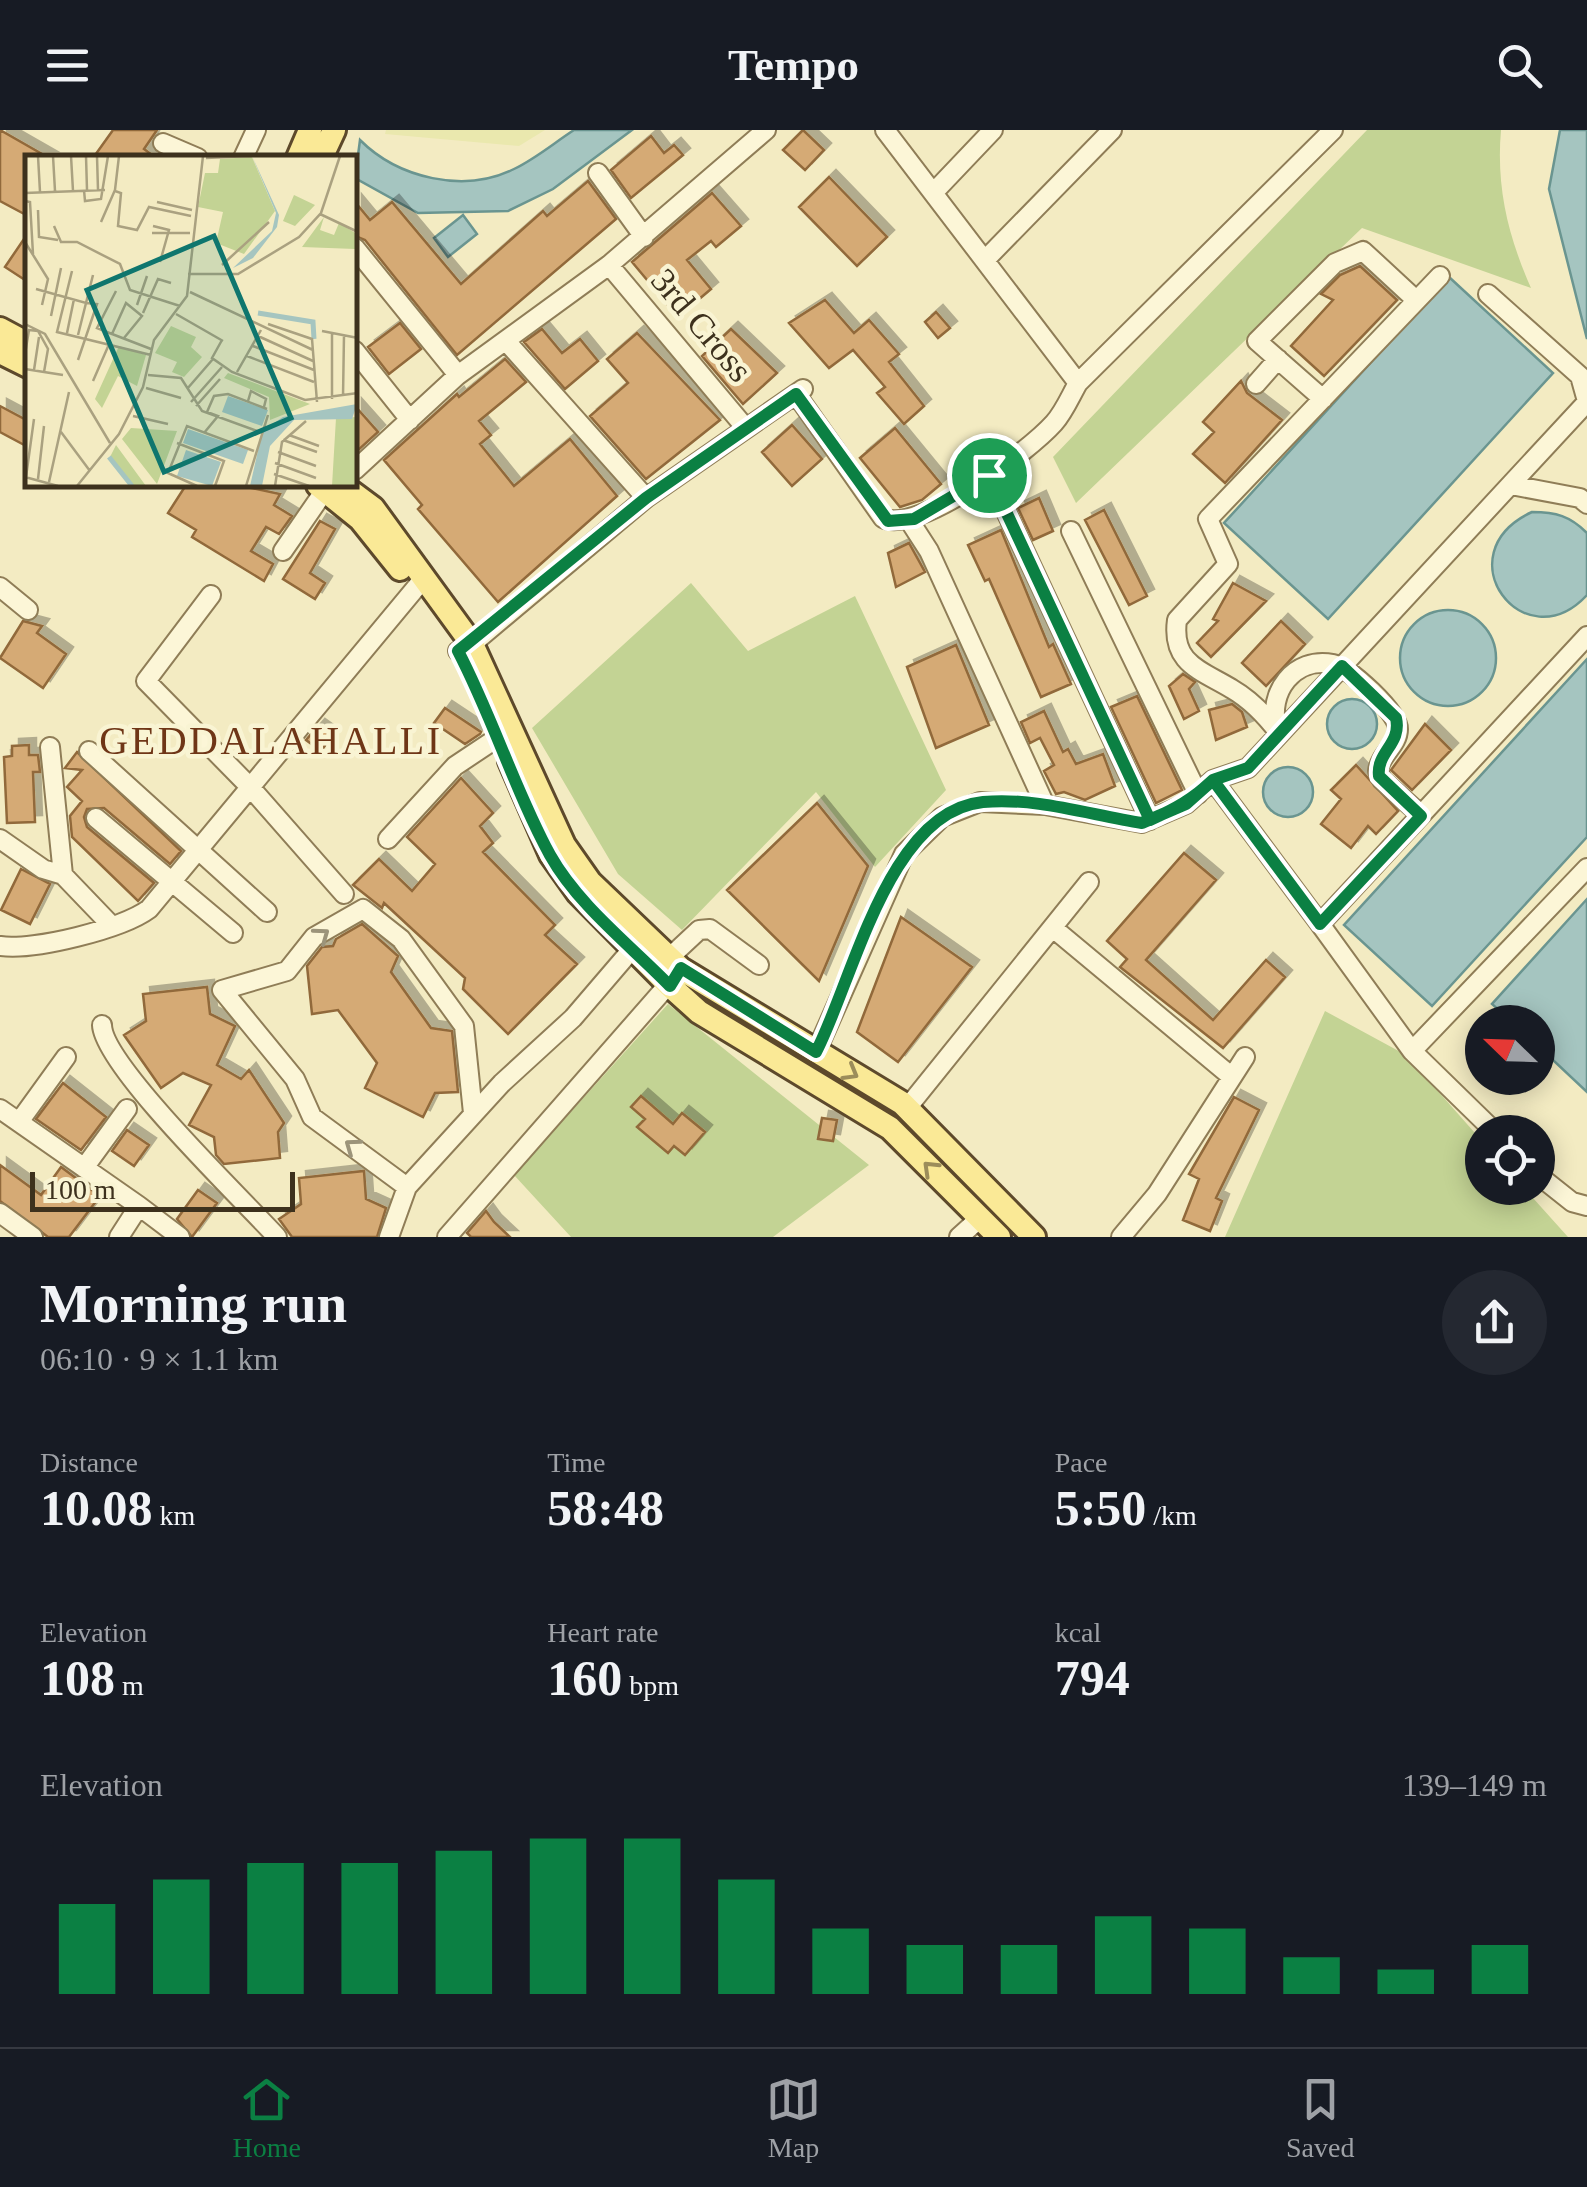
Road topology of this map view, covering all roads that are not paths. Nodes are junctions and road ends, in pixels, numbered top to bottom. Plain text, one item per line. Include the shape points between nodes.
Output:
1 (256, 130) edge
2 (766, 130) edge
3 (885, 130) edge
4 (993, 130) edge
5 (1112, 130) edge
6 (1334, 130) edge
7 (323, 140) edge
8 (162, 143) dead end
9 (191, 155) edge
10 (245, 155) edge
11 (302, 155) edge
12 (598, 174) dead end
13 (935, 191) junction
14 (644, 237) junction
15 (358, 252) edge
16 (986, 259) junction
17 (609, 265) junction
18 (1440, 276) dead end
19 (1488, 294) dead end
20 (1416, 300) junction
21 (0, 329) edge
22 (506, 341) junction
23 (25, 342) edge
24 (0, 352) edge
25 (358, 355) edge
26 (1278, 359) junction
27 (25, 364) edge
28 (458, 375) junction
29 (1078, 384) junction
30 (1256, 384) dead end
31 (1323, 398) junction
32 (1587, 402) edge
33 (410, 420) junction
34 (744, 426) junction
35 (358, 467) edge
36 (989, 475) junction
37 (1510, 484) junction
38 (327, 488) edge
39 (329, 488) edge
40 (646, 498) junction
41 (1587, 504) edge
42 (908, 520) junction
43 (1071, 532) dead end
44 (284, 551) dead end
45 (420, 583) junction
46 (0, 588) edge
47 (211, 595) dead end
48 (28, 610) dead end
49 (1587, 636) edge
50 (465, 648) junction
51 (1342, 666) junction
52 (1279, 734) junction
53 (500, 736) junction
54 (50, 747) dead end
55 (88, 751) dead end
56 (1213, 780) junction
57 (250, 787) junction
58 (1192, 799) junction
59 (1046, 805) junction
60 (1421, 816) junction
61 (96, 818) dead end
62 (1150, 820) junction
63 (0, 839) edge
64 (388, 839) dead end
65 (197, 852) junction
66 (1587, 868) edge
67 (63, 876) junction
68 (170, 882) junction
69 (1089, 882) dead end
70 (344, 894) dead end
71 (268, 912) dead end
72 (1320, 924) junction
73 (111, 925) junction
74 (1052, 928) junction
75 (234, 933) dead end
76 (0, 946) edge
77 (633, 948) junction
78 (759, 965) dead end
79 (673, 971) junction
80 (102, 1024) dead end
81 (1412, 1051) junction
82 (816, 1052) junction
83 (66, 1057) dead end
84 (1245, 1057) dead end
85 (1232, 1078) junction
86 (127, 1108) dead end
87 (908, 1108) junction
88 (0, 1109) edge
89 (474, 1113) junction
90 (1478, 1115) edge
91 (20, 1122) junction
92 (84, 1168) junction
93 (406, 1186) junction
94 (1555, 1188) edge
95 (139, 1206) junction
96 (1587, 1206) edge
97 (0, 1213) edge
98 (980, 1218) junction
99 (453, 1234) edge
100 (33, 1237) edge
101 (119, 1237) edge
102 (180, 1237) edge
103 (277, 1237) edge
104 (389, 1237) edge
105 (959, 1237) edge
106 (998, 1237) edge
107 (1034, 1237) edge
108 (1121, 1237) edge

1 - 10 street
2 - 14 street
3 - 13 street
4 - 13 street
5 - 16 street
6 - 29 street
7 - 11 main road
8 - 9 street
12 - 14 street
13 - 16 street
14 - 17 street
15 - 28 street
16 - 29 street
17 - 22 street
17 - 34 street, 3rd Cross
18 - 20 street
19 - 32 street via 1580,376
20 - 26 street via 1363,251 1335,263 1257,341
20 - 31 street
21 - 23 main road
22 - 28 street
22 - 40 street
24 - 27 main road
25 - 33 street
26 - 30 street
26 - 31 street
28 - 33 street
29 - 36 street via 1056,421
31 - 52 street via 1208,519 1228,564 1178,620 1176,631 1180,653 1194,670 1244,697
32 - 37 street
33 - 35 street
34 - 40 street
34 - 42 street via 800,391 883,518
36 - 42 street
36 - 62 street
37 - 41 street
37 - 51 street
38 - 44 street
39 - 45 main road
40 - 50 street
42 - 59 street via 929,551
43 - 58 street
45 - 50 main road
45 - 57 street
46 - 48 street
47 - 57 street via 146,681
49 - 60 street
50 - 53 main road
50 - 79 main road via 564,844 590,882
51 - 52 street
51 - 52 street via 1310,664 1284,682 1275,702
51 - 60 street via 1396,718 1397,737 1380,761 1379,776
52 - 56 street via 1248,768
53 - 64 street via 456,766
53 - 77 main road via 550,855
54 - 67 street
55 - 65 street
56 - 58 street
56 - 72 street
57 - 65 street
57 - 70 street
58 - 62 street
59 - 62 street
59 - 82 street via 980,802 942,818 904,854
60 - 72 street
61 - 68 street
63 - 67 street
65 - 68 street
65 - 71 street
66 - 81 street
67 - 73 street
68 - 73 street via 149,908
68 - 75 street
69 - 74 street
72 - 81 street
73 - 76 street
74 - 85 street
74 - 87 street
77 - 79 main road
77 - 89 street via 574,1018
78 - 79 street via 710,929 699,930
79 - 82 main road
98 -> 79 main road via 890,1128 698,1012
79 - 99 street
80 - 103 street via 102,1038 127,1074
81 - 90 street
82 -> 87 main road
83 - 91 street
84 - 85 street
85 - 108 street
86 - 92 street
87 - 107 main road
88 - 91 street
89 - 93 street
93 -> 89 street via 312,1117 295,1079 222,990 287,971 314,937 363,909 401,939 464,1026
91 - 92 street
92 - 95 street
93 - 104 street
94 - 96 street
95 - 101 street
95 - 102 street
97 - 100 street
98 - 105 street
98 - 106 main road

